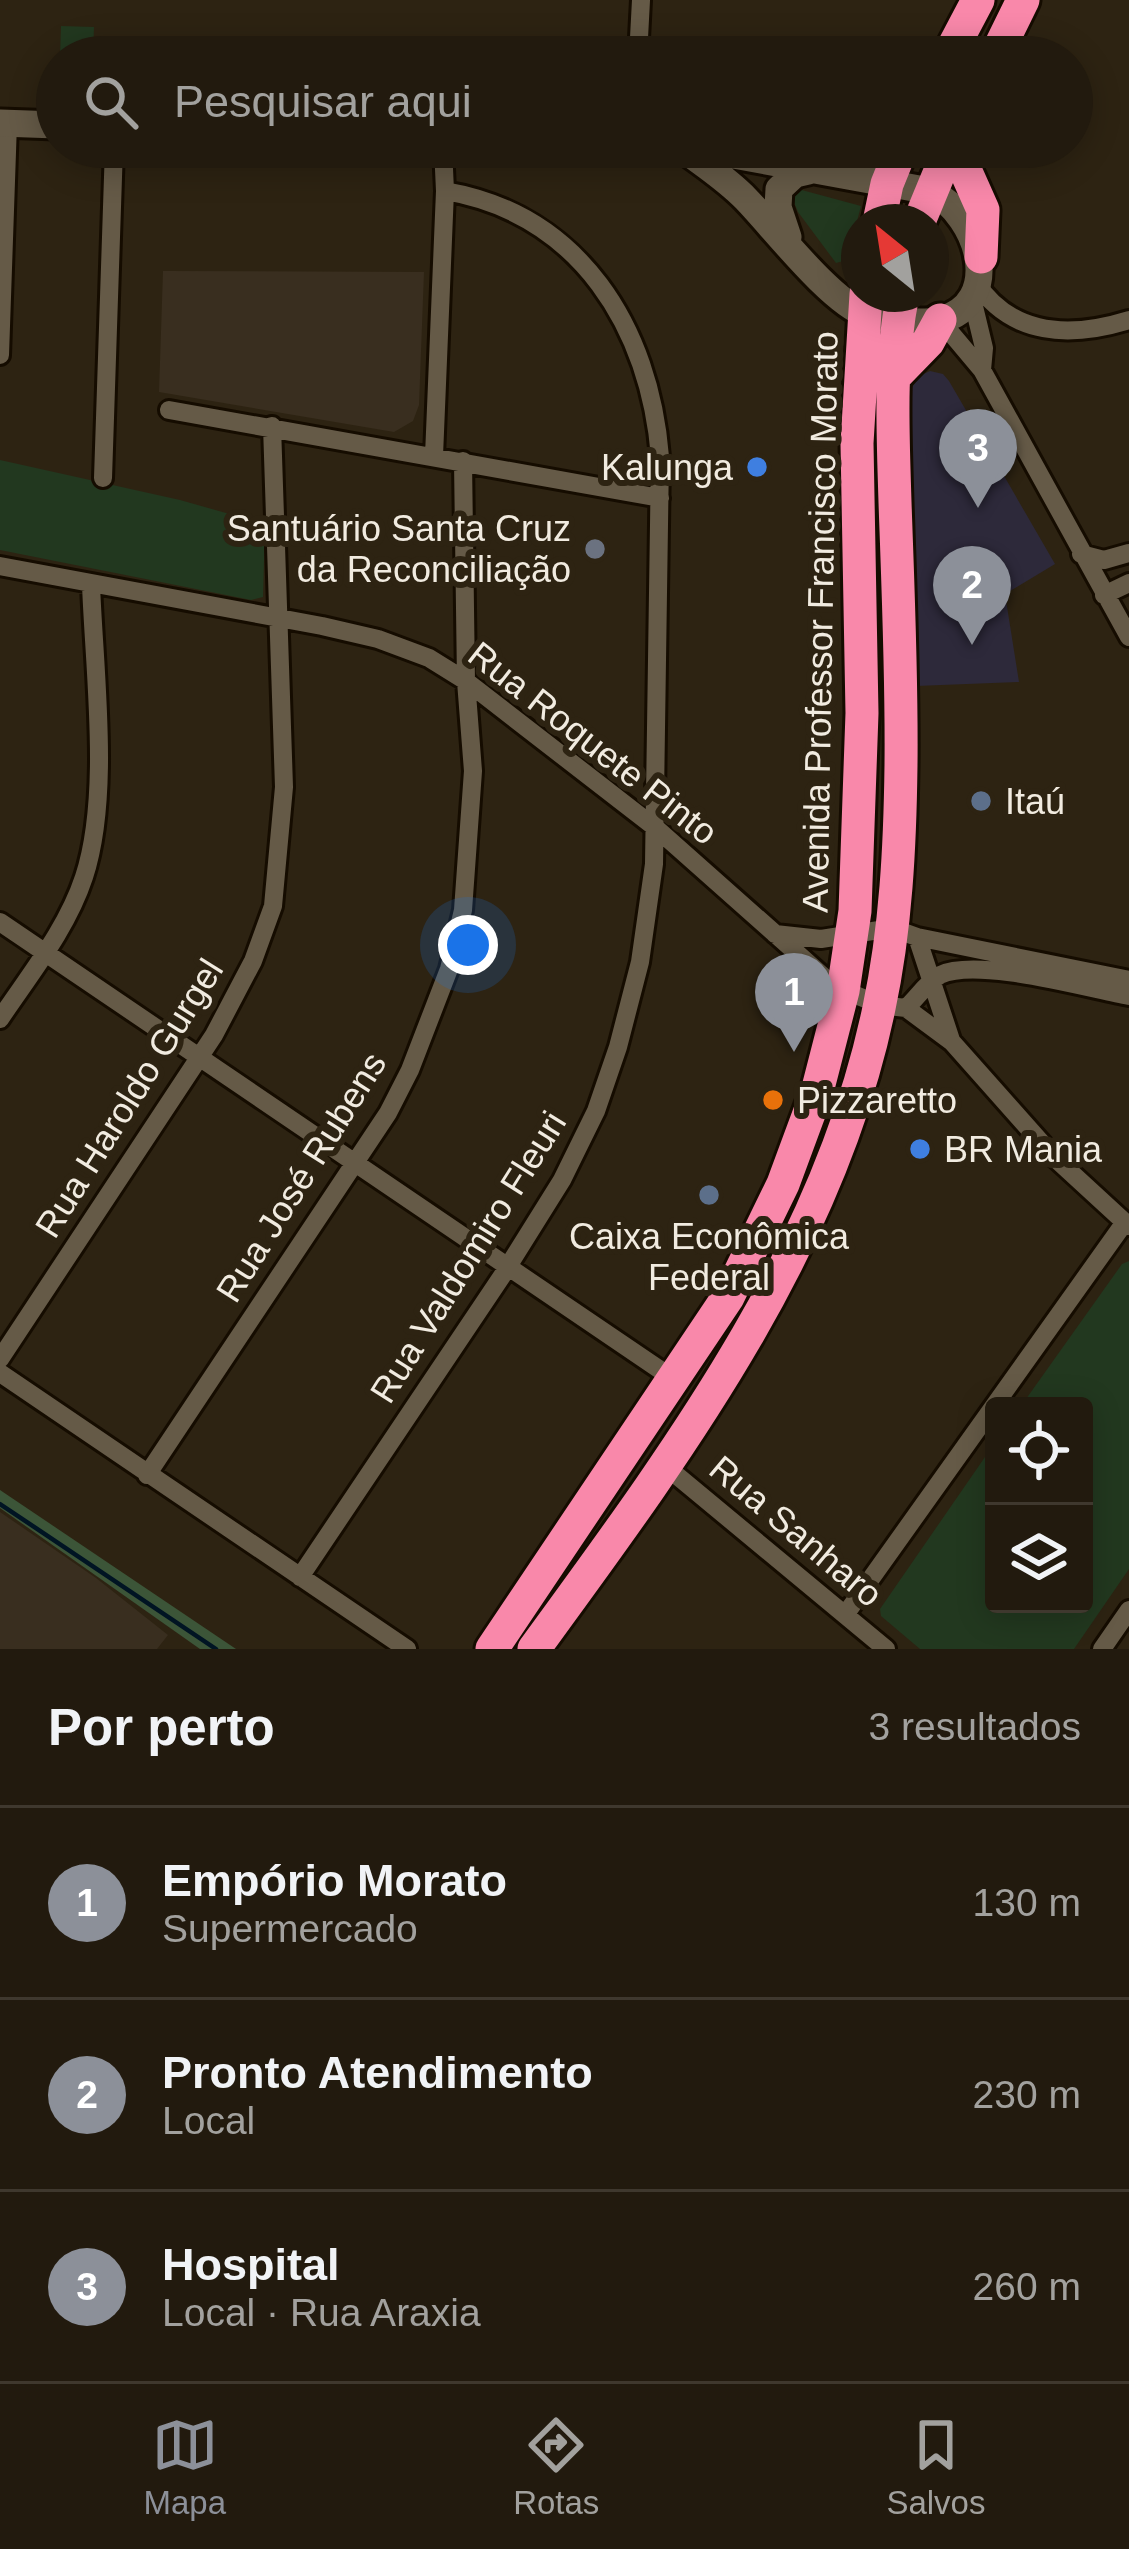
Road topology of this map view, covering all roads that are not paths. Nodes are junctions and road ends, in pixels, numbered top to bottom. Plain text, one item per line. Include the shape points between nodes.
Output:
1 (641, 0) edge
2 (978, 0) edge
3 (1023, 0) edge
4 (639, 36) edge
5 (959, 36) edge
6 (1005, 36) edge
7 (4, 123) edge
8 (36, 124) edge
9 (113, 168) edge
10 (444, 168) edge
11 (708, 168) edge
12 (798, 168) edge
13 (893, 168) edge
14 (942, 168) edge
15 (962, 168) edge
16 (808, 170) junction
17 (887, 184) junction
18 (445, 191) junction
19 (883, 204) edge
20 (921, 204) edge
21 (925, 204) edge
22 (949, 211) edge
23 (796, 252) junction
24 (976, 278) junction
25 (841, 297) edge
26 (864, 312) edge
27 (900, 312) edge
28 (916, 312) edge
29 (940, 320) junction
30 (1129, 320) edge
31 (0, 355) edge
32 (982, 370) junction
33 (893, 378) junction
34 (169, 410) dead end
35 (272, 426) junction
36 (434, 456) junction
37 (463, 461) junction
38 (103, 478) dead end
39 (660, 498) junction
40 (1129, 553) edge
41 (1081, 554) junction
42 (0, 566) edge
43 (1129, 583) edge
44 (91, 584) junction
45 (1104, 595) junction
46 (281, 620) junction
47 (1129, 637) edge
48 (466, 681) junction
49 (657, 829) junction
50 (0, 922) edge
51 (854, 933) junction
52 (904, 933) junction
53 (776, 934) junction
54 (45, 952) junction
55 (1129, 980) edge
56 (930, 982) junction
57 (843, 991) junction
58 (1129, 996) edge
59 (893, 1007) junction
60 (0, 1019) edge
61 (952, 1042) junction
62 (201, 1057) junction
63 (356, 1162) junction
64 (1127, 1224) edge
65 (508, 1266) junction
66 (0, 1359) edge
67 (0, 1373) edge
68 (675, 1380) junction
69 (663, 1464) junction
70 (147, 1475) junction
71 (300, 1577) junction
72 (1129, 1610) edge
73 (845, 1616) junction
74 (406, 1649) edge
75 (492, 1649) edge
76 (534, 1649) edge
77 (886, 1649) edge
78 (1102, 1649) edge

1 - 4 street
2 - 5 highway
3 - 6 highway
7 - 8 main road
7 - 31 street
9 - 38 street
10 - 18 street
11 - 23 main road
12 - 16 main road
13 - 17 highway
14 - 21 highway
15 - 24 highway via 983,210
16 - 17 main road
16 - 23 main road via 779,189 781,221
17 - 19 highway
17 - 20 main road
18 - 36 street
18 - 39 street, Rua Valdomiro Fleuri via 528,218 599,284 643,365 658,427
22 - 24 main road via 961,213
23 - 25 main road
24 - 29 main road via 953,315
24 - 30 street via 994,307 1048,329
24 - 32 street
26 - 51 highway, Avenida Professor Francisco Morato
27 - 33 highway, Avenida Professor Francisco Morato
28 - 29 main road
29 - 32 street
29 - 33 highway
32 - 41 street
33 - 52 highway, Avenida Professor Francisco Morato
34 - 35 street
35 - 36 street
35 - 46 street, Rua Haroldo Gurgel
36 - 37 street
37 - 39 street
37 - 48 street, Rua José Rubens
39 - 49 street, Rua Valdomiro Fleuri
40 - 41 street via 1104,560
41 - 45 street
42 - 44 street, Rua Roquete Pinto
43 - 45 street
44 - 46 street, Rua Roquete Pinto
44 - 54 street via 95,836 82,882
45 - 47 street
46 - 48 street, Rua Roquete Pinto via 378,639
46 - 62 street, Rua Haroldo Gurgel via 284,787 273,906
48 - 49 street, Rua Roquete Pinto
48 - 63 street, Rua José Rubens via 472,818 458,941 410,1070
49 - 53 street, Rua Roquete Pinto
49 - 65 street, Rua Valdomiro Fleuri via 640,962 611,1069 579,1150
50 - 54 street
51 - 52 street
51 - 53 street
51 - 57 highway, Avenida Professor Francisco Morato
52 - 55 street
52 - 56 street
52 - 59 highway, Avenida Professor Francisco Morato
53 - 57 street, Rua Roquete Pinto
54 - 60 street
54 - 62 street
56 - 58 street via 986,969
56 - 59 street
56 - 61 street
57 - 59 street, Rua Roquete Pinto
57 - 68 highway, Avenida Professor Francisco Morato via 783,1184 728,1297
59 - 61 street, Rua Roquete Pinto
59 - 69 highway, Avenida Professor Francisco Morato via 795,1249
61 - 64 street via 1055,1158
62 - 63 street
62 - 66 street, Rua Haroldo Gurgel
63 - 65 street
63 - 70 street, Rua José Rubens
64 - 73 street
65 - 68 street
65 - 71 street, Rua Valdomiro Fleuri
67 - 70 street
68 - 75 highway, Avenida Professor Francisco Morato
69 - 73 street, Rua Sanharo
69 - 76 highway, Avenida Professor Francisco Morato
70 - 71 street
71 - 74 street
72 - 78 street
73 - 77 street, Rua Sanharo

